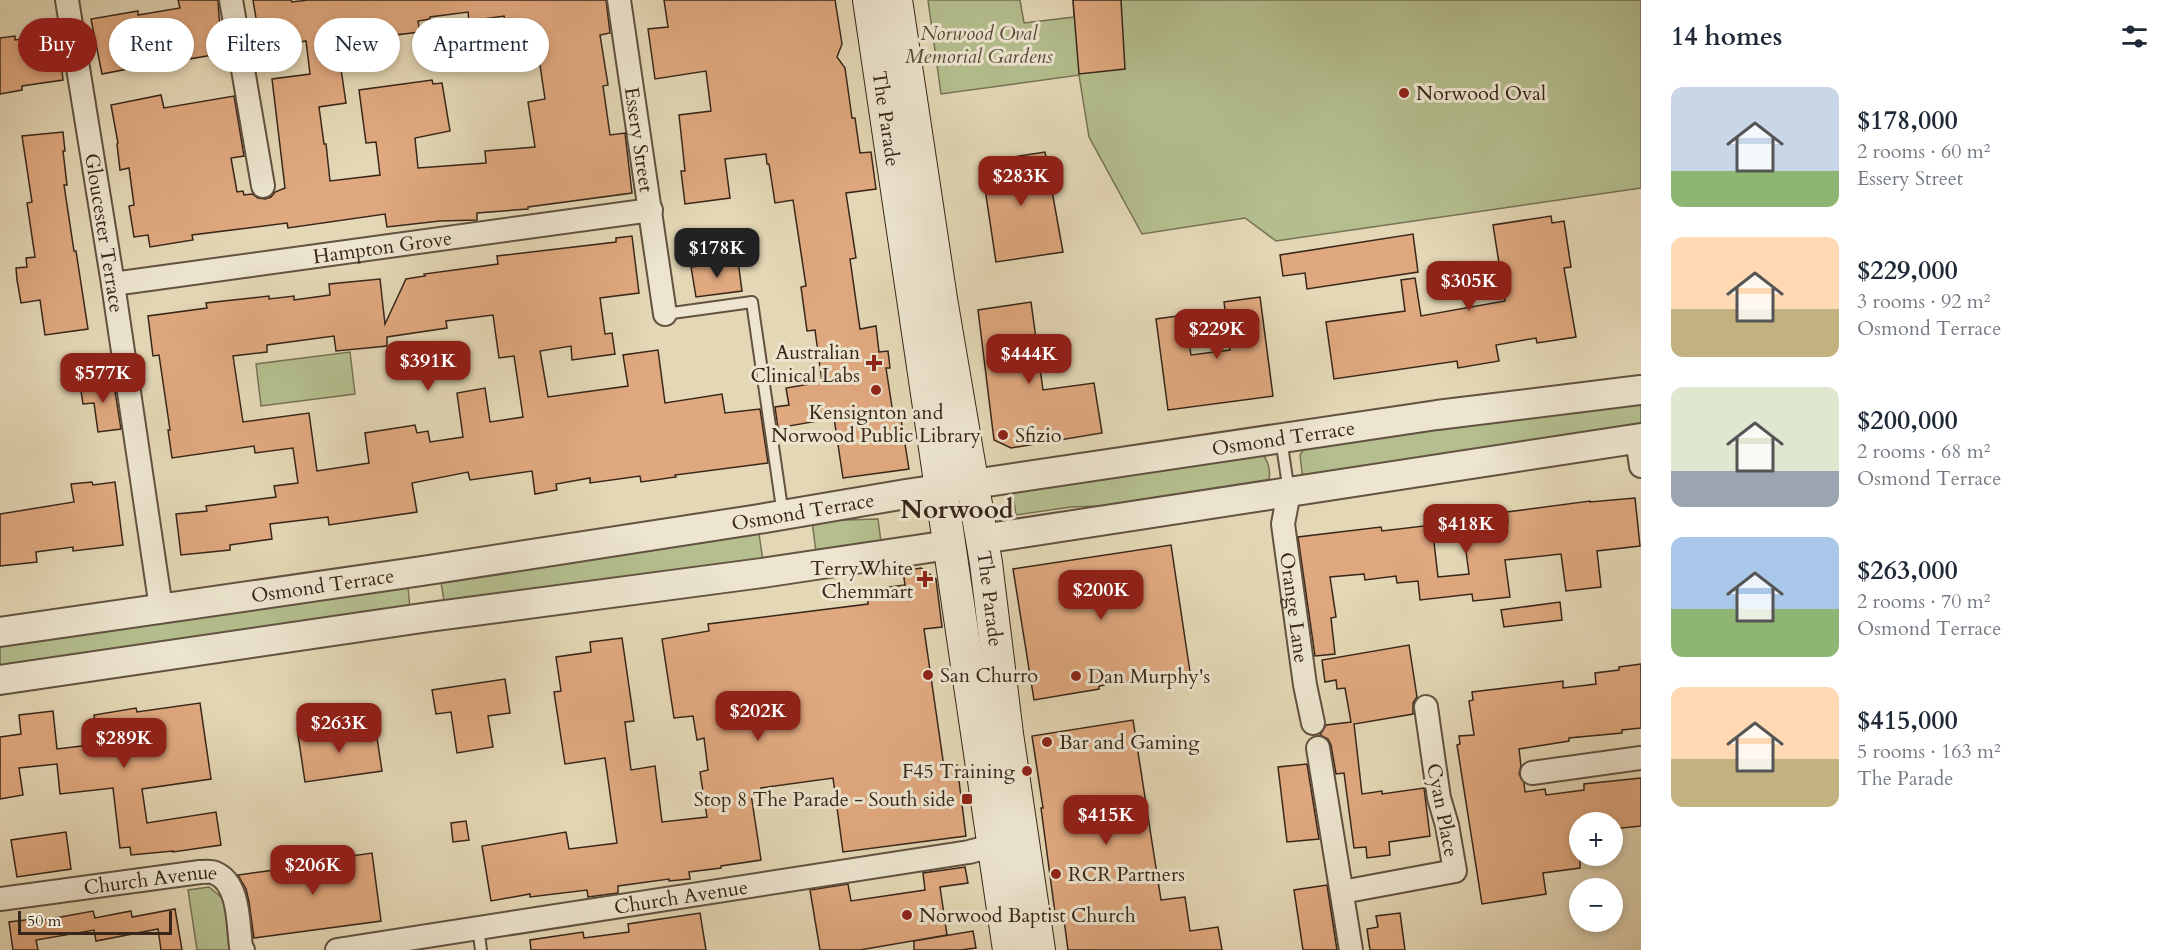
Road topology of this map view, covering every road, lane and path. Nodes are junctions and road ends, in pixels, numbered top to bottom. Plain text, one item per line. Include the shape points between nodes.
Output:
1 (67, 0) edge
2 (231, 0) edge
3 (619, 0) edge
4 (869, 0) edge
5 (896, 0) edge
6 (908, 170) junction
7 (263, 186) dead end
8 (651, 210) junction
9 (114, 284) junction
10 (665, 314) joint
11 (1641, 390) edge
12 (1281, 439) junction
13 (1640, 447) edge
14 (973, 485) junction
15 (941, 489) junction
16 (1289, 492) junction
17 (783, 515) junction
18 (982, 539) junction
19 (949, 544) junction
20 (422, 571) junction
21 (161, 608) junction
22 (429, 617) junction
23 (0, 632) edge
24 (0, 680) edge
25 (1426, 707) dead end
26 (1313, 723) dead end
27 (1318, 748) dead end
28 (1641, 758) edge
29 (1532, 773) dead end
30 (1008, 842) junction
31 (1342, 892) junction
32 (0, 899) edge
33 (478, 928) junction
34 (243, 950) edge
35 (337, 950) edge
36 (481, 950) edge
37 (1010, 950) edge
38 (1039, 950) edge
39 (1351, 950) edge

1 - 9 street, Gloucester Terrace
2 - 7 street
3 - 8 street, Essery Street
4 - 6 main road, The Parade
5 - 6 main road, The Parade
6 - 14 main road, The Parade via 941,299
6 - 15 main road, The Parade
8 - 9 street, Hampton Grove
8 - 10 street, Essery Street
9 - 21 street, Gloucester Terrace
10 - 17 lane via 752,302
11 - 12 street, Osmond Terrace
12 - 14 street, Osmond Terrace
12 - 16 lane
13 - 16 street
14 - 15 street, Osmond Terrace
14 - 18 main road, The Parade
15 - 17 street, Osmond Terrace
15 - 19 main road, The Parade
16 - 18 street
16 - 26 street, Orange Lane via 1283,524
17 - 20 street, Osmond Terrace
18 - 19 main road
18 - 30 main road, The Parade
19 - 22 street
19 - 30 main road, The Parade
20 - 21 street, Osmond Terrace
20 - 22 street
21 - 23 street, Osmond Terrace
22 - 24 street
25 - 31 street, Cyan Place via 1439,798 1455,871
27 - 31 street
28 - 29 street
30 - 33 street, Church Avenue via 969,852
30 - 37 main road, The Parade
30 - 38 main road, The Parade
31 - 39 street
32 - 34 street, Church Avenue via 214,872 225,880 233,895
33 - 35 street, Church Avenue
33 - 36 lane

